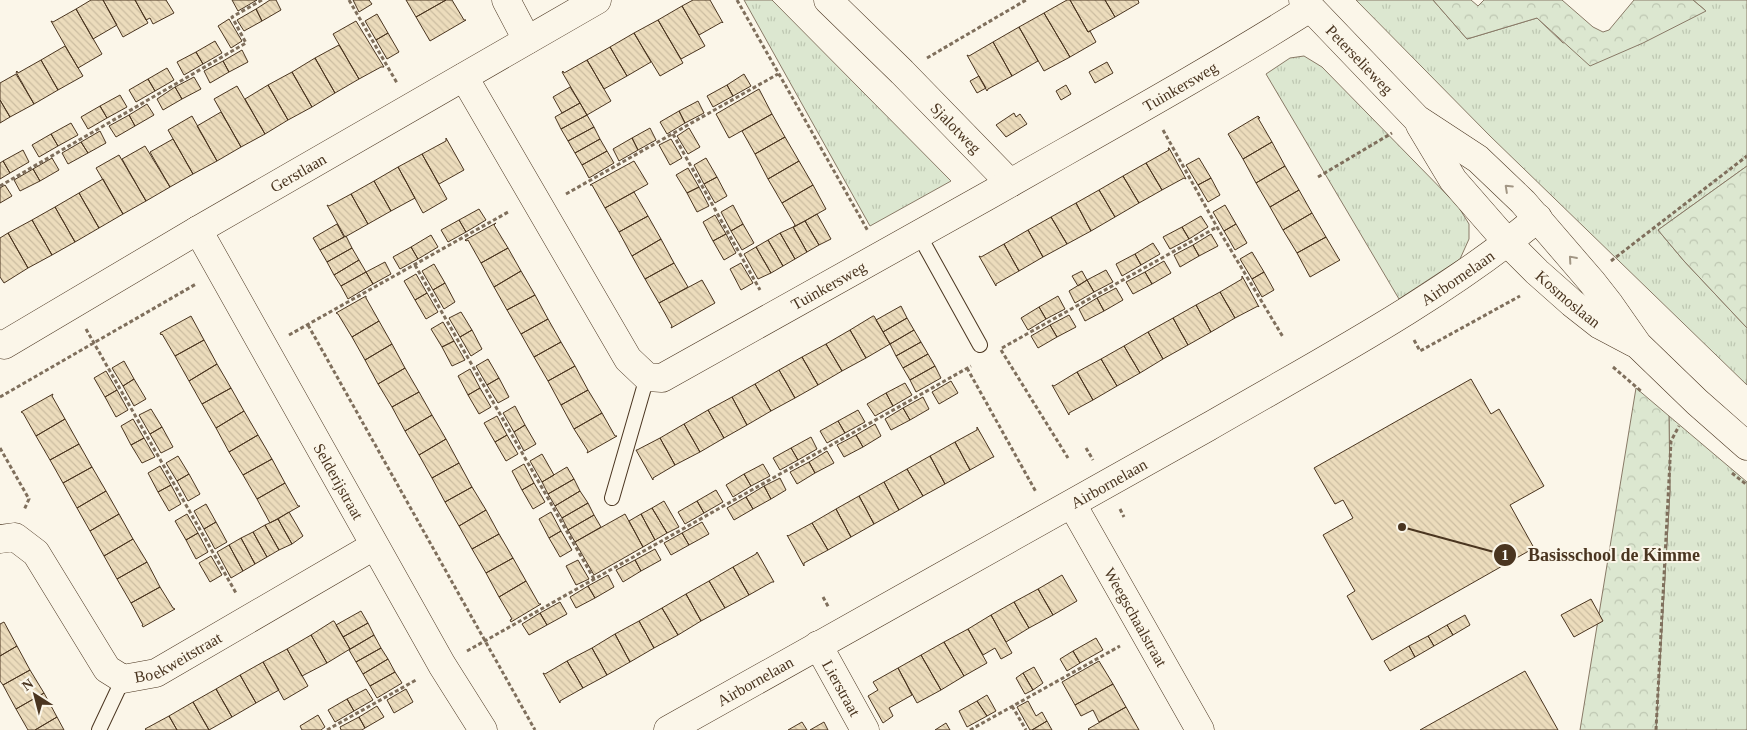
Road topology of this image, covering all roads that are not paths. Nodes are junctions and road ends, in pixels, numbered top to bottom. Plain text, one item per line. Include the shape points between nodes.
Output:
1 (506, 0) edge
2 (597, 0) edge
3 (828, 0) edge
4 (1306, 4) edge
5 (527, 40) junction
6 (464, 77) junction
7 (1416, 119) junction
8 (1010, 183) junction
9 (1538, 218) junction
10 (198, 230) junction
11 (919, 235) junction
12 (1508, 243) junction
13 (0, 344) edge
14 (980, 345) dead end
15 (1638, 345) junction
16 (647, 377) junction
17 (1747, 446) edge
18 (612, 498) dead end
19 (1072, 504) junction
20 (7, 538) edge
21 (374, 546) junction
22 (818, 645) junction
23 (123, 679) junction
24 (99, 730) edge
25 (483, 730) edge
26 (668, 730) edge
27 (865, 730) edge
28 (1200, 730) edge

1 - 5 street
2 - 5 street, Gerstlaan
3 - 8 street, Sjalotweg
4 - 7 street, Peterselieweg
4 - 8 street, Tuinkersweg via 1243,50
5 - 6 street, Gerstlaan
6 - 10 street, Gerstlaan
6 - 16 street via 628,358
9 -> 7 street, Peterselieweg via 1478,160
7 - 12 street, Peterselieweg via 1453,180
8 - 11 street, Tuinkersweg
9 - 12 street, Airbornelaan
15 -> 9 street, Kosmoslaan via 1592,282
10 - 13 street, Gerstlaan via 4,345
10 - 21 street, Selderijstraat
11 - 14 lane
11 - 16 street, Tuinkersweg via 662,378
12 - 15 street, Kosmoslaan via 1579,308
12 - 19 street, Airbornelaan via 1400,316
15 - 17 street, Kosmoslaan
16 - 18 lane
19 - 22 street, Airbornelaan
19 - 28 street, Weegschaalstraat
20 - 23 street, Boekweitstraat via 36,553 107,669
21 - 23 street, Boekweitstraat via 156,673
21 - 25 street, Selderijstraat
22 - 26 street, Airbornelaan
22 - 27 street, Lierstraat
23 - 24 lane

